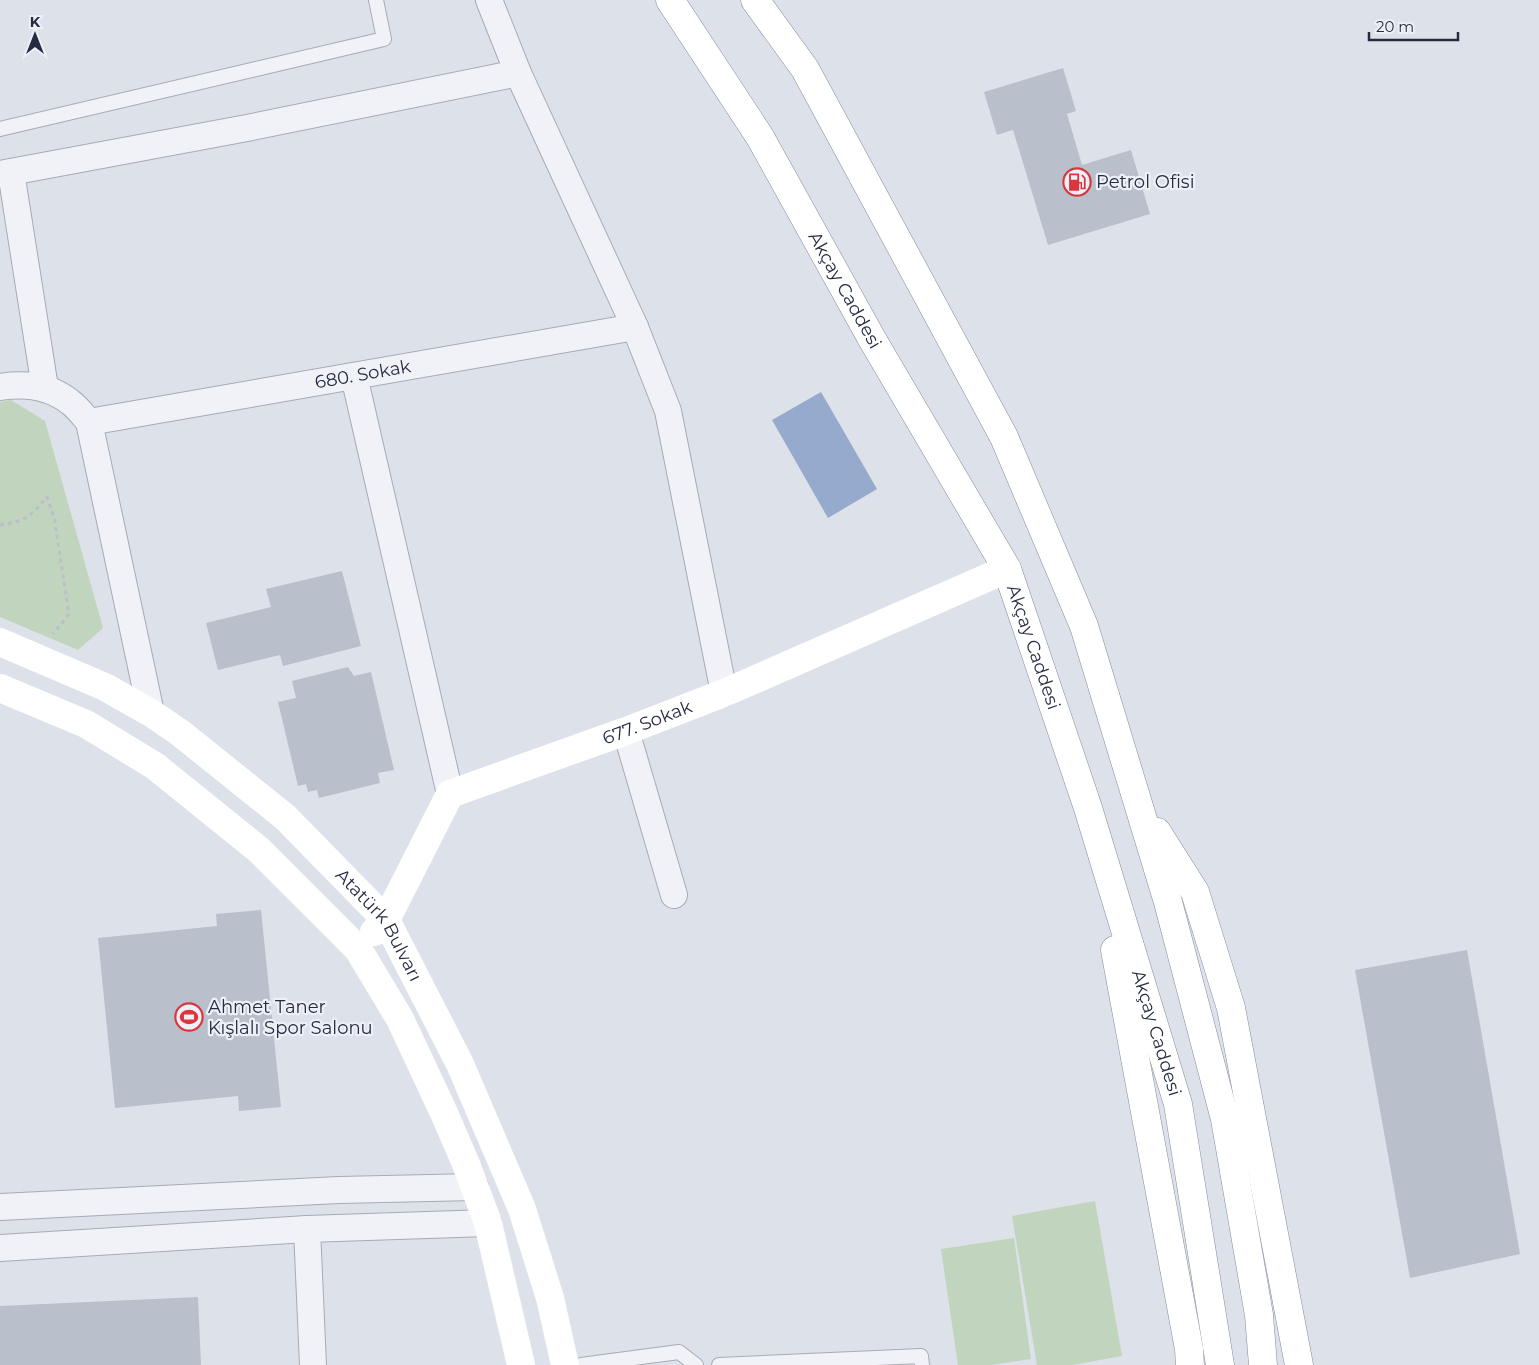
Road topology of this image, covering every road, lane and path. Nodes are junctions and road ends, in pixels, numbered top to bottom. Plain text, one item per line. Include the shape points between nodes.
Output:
1 (376, 0) edge
2 (489, 0) edge
3 (670, 0) edge
4 (755, 0) edge
5 (518, 73) junction
6 (0, 128) edge
7 (5, 173) edge
8 (634, 327) junction
9 (354, 376) junction
10 (0, 387) edge
11 (45, 388) junction
12 (89, 422) junction
13 (0, 525) edge
14 (1007, 569) junction
15 (49, 638) dead end
16 (0, 642) edge
17 (0, 688) edge
18 (724, 693) junction
19 (151, 713) junction
20 (626, 731) junction
21 (450, 794) junction
22 (1136, 798) junction
23 (1088, 808) junction
24 (674, 895) dead end
25 (386, 920) junction
26 (358, 949) junction
27 (475, 1187) junction
28 (0, 1207) edge
29 (488, 1223) junction
30 (308, 1229) junction
31 (0, 1248) edge
32 (313, 1365) edge
33 (521, 1365) edge
34 (565, 1365) edge
35 (581, 1365) edge
36 (696, 1365) edge
37 (719, 1365) edge
38 (922, 1365) edge
39 (1190, 1365) edge
40 (1220, 1365) edge
41 (1263, 1365) edge
42 (1299, 1365) edge

1 - 6 lane via 384,39
2 - 5 street
3 - 14 main road, Akçay Caddesi via 760,137 872,339
4 - 22 main road via 805,69 1004,437 1084,626
5 - 7 street
5 - 8 street
7 - 11 street
8 - 9 street, 680. Sokak
8 - 18 street via 668,411
9 - 12 street, 680. Sokak
9 - 21 street
10 - 11 street via 15,384
11 - 12 street via 70,402
12 - 19 street
13 - 15 path via 19,522 35,513 47,497 54,517 69,614
14 - 18 main road, 677. Sokak
14 - 23 main road, Akçay Caddesi
16 - 19 main road, Atatürk Bulvarı via 105,686
17 - 26 main road, Atatürk Bulvarı via 86,724 154,766 259,850
18 - 20 main road, 677. Sokak
19 - 25 main road, Atatürk Bulvarı via 285,817
20 - 21 main road, 677. Sokak
20 - 24 street
21 - 25 main road
22 - 41 main road via 1168,902 1225,1119 1259,1316
22 - 42 main road via 1195,892 1231,1008
23 - 39 main road
23 - 40 main road, Akçay Caddesi via 1178,1104
25 - 26 main road
25 - 34 main road, Atatürk Bulvarı via 460,1064 522,1209 550,1298
26 - 27 main road, Atatürk Bulvarı via 400,1019
27 - 28 street via 339,1190
27 - 29 main road, Atatürk Bulvarı
29 - 30 street
29 - 33 main road, Atatürk Bulvarı
30 - 31 street
30 - 32 street
35 - 36 lane via 679,1352
37 - 38 lane via 921,1356

